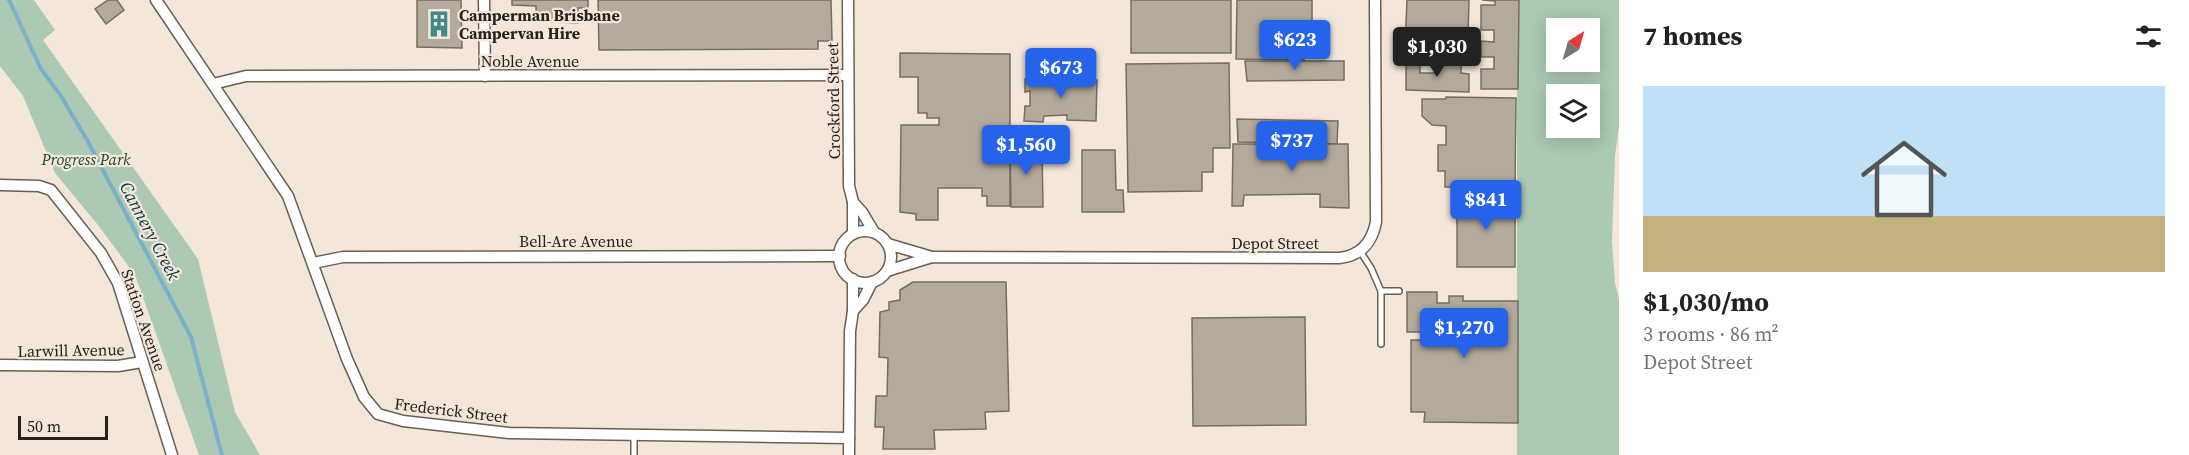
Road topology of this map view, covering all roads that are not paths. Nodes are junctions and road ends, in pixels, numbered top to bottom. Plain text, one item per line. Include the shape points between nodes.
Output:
1 (156, 0) edge
2 (484, 0) edge
3 (848, 0) edge
4 (1376, 0) edge
5 (848, 75) junction
6 (485, 76) junction
7 (213, 84) junction
8 (0, 185) edge
9 (853, 202) junction
10 (874, 232) junction
11 (853, 234) junction
12 (888, 244) junction
13 (1360, 251) junction
14 (840, 256) junction
15 (932, 257) junction
16 (313, 263) junction
17 (887, 271) junction
18 (853, 279) junction
19 (872, 282) junction
20 (1381, 291) junction
21 (1399, 291) dead end
22 (853, 311) junction
23 (1381, 344) dead end
24 (142, 362) junction
25 (0, 365) edge
26 (634, 435) junction
27 (849, 438) junction
28 (172, 455) edge
29 (634, 455) edge
30 (849, 455) edge

1 - 7 street, Frederick Street
2 - 6 street
3 - 5 street, Crockford Street
4 - 13 street via 1376,222 1370,240
5 - 6 street, Noble Avenue
5 - 9 street, Crockford Street via 849,186
6 - 7 street, Noble Avenue via 246,76
7 - 16 street, Frederick Street via 282,186
8 - 24 street, Station Avenue via 39,186 55,194 110,266
9 - 10 street, Crockford Street
9 - 11 street, Crockford Street
10 - 11 street
10 - 12 street
11 - 14 street via 843,243
12 - 15 street, Depot Street
12 - 17 street via 891,258
13 - 15 street, Depot Street via 1340,258
13 - 20 lane
14 - 16 street, Bell-Are Avenue via 343,256
14 - 18 street via 843,270
15 - 17 street, Depot Street
16 - 26 street, Frederick Street via 360,388 378,414 403,421 509,433
17 - 19 street
18 - 19 street
18 - 22 street
19 - 22 street
20 - 21 lane
20 - 23 lane
22 - 27 street
24 - 25 street, Larwill Avenue via 118,366
24 - 28 street, Station Avenue
26 - 27 street, Frederick Street
26 - 29 lane
27 - 30 street

